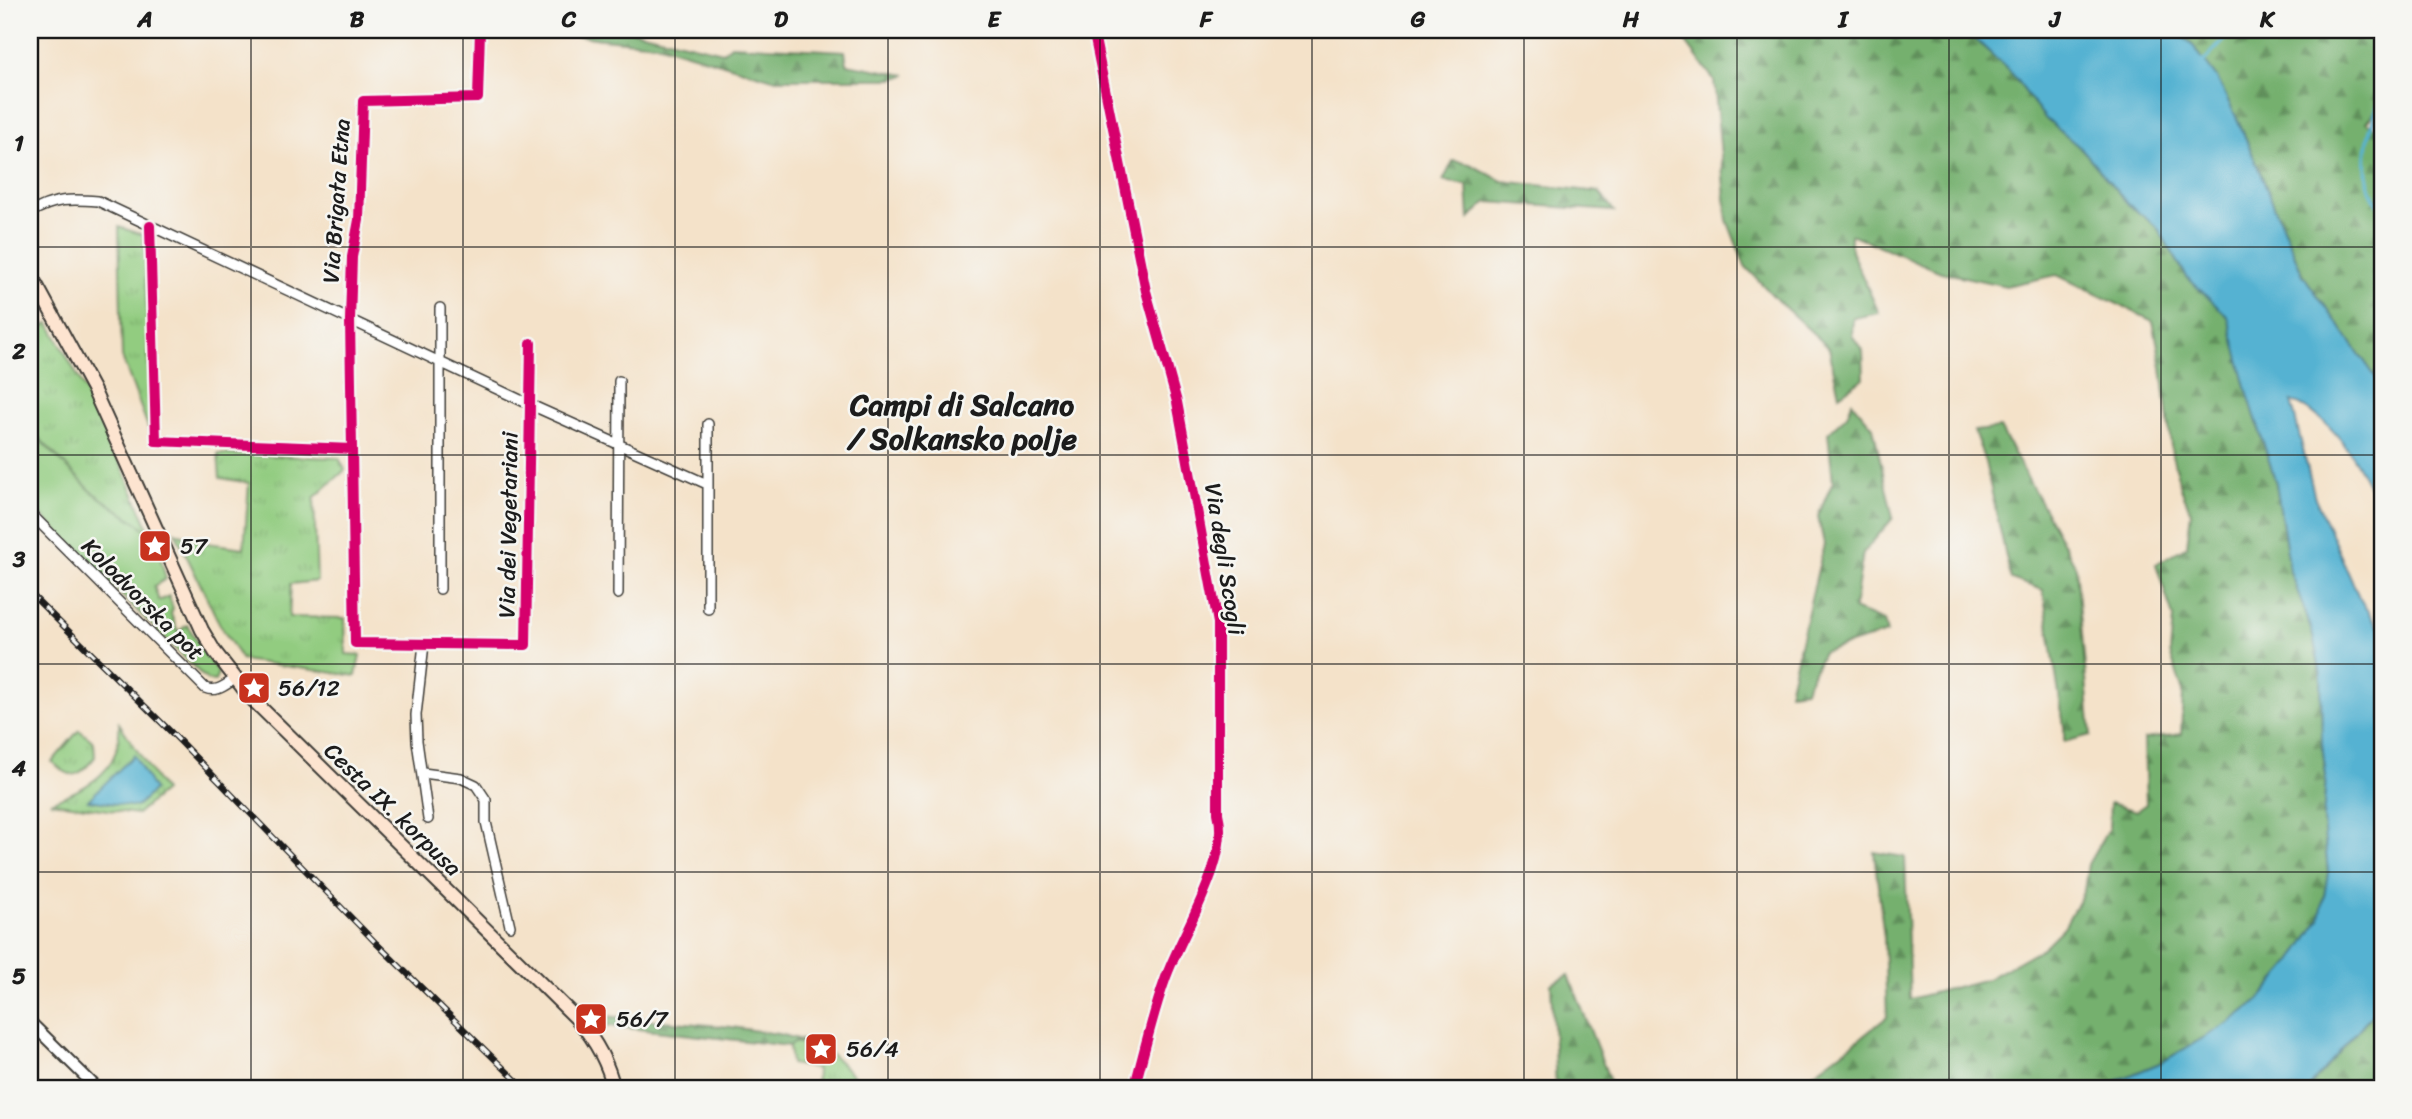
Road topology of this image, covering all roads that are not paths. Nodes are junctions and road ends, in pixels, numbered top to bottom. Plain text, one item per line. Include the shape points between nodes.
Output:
1 (480, 30) edge
2 (1095, 30) edge
3 (30, 213) edge
4 (150, 226) junction
5 (30, 272) edge
6 (440, 308) dead end
7 (350, 320) junction
8 (531, 343) dead end
9 (441, 363) junction
10 (620, 381) dead end
11 (531, 405) junction
12 (708, 424) dead end
13 (619, 445) junction
14 (352, 449) junction
15 (707, 484) junction
16 (30, 513) edge
17 (440, 589) dead end
18 (618, 594) dead end
19 (708, 609) dead end
20 (424, 644) junction
21 (235, 679) junction
22 (423, 773) junction
23 (428, 819) dead end
24 (510, 926) dead end
25 (30, 1022) edge
26 (98, 1089) edge
27 (614, 1089) edge
28 (1133, 1089) edge

1 - 7 street, Via Brigata Etna via 478,99 363,101
2 - 28 street, Via degli Scogli via 1146,291 1177,402 1218,624 1221,840 1165,979
3 - 4 street via 47,203 99,201
4 - 7 street
4 - 14 street via 156,441
5 - 21 main road, Cesta IX. korpusa via 93,389 202,630
6 - 9 street
7 - 9 street
7 - 14 street
8 - 11 street, Via dei Vegetariani
9 - 11 street
9 - 17 street
10 - 13 street
11 - 13 street
11 - 20 street, Via dei Vegetariani via 526,645
12 - 15 street
13 - 15 street
13 - 18 street
14 - 20 street via 355,643
15 - 19 street
16 - 21 street, Kolodvorska pot via 205,688 218,689
20 - 22 street via 416,715
21 - 27 main road, Cesta IX. korpusa via 578,1020 594,1038
22 - 23 street
22 - 24 street via 461,778 477,785 486,800 486,822
25 - 26 street

